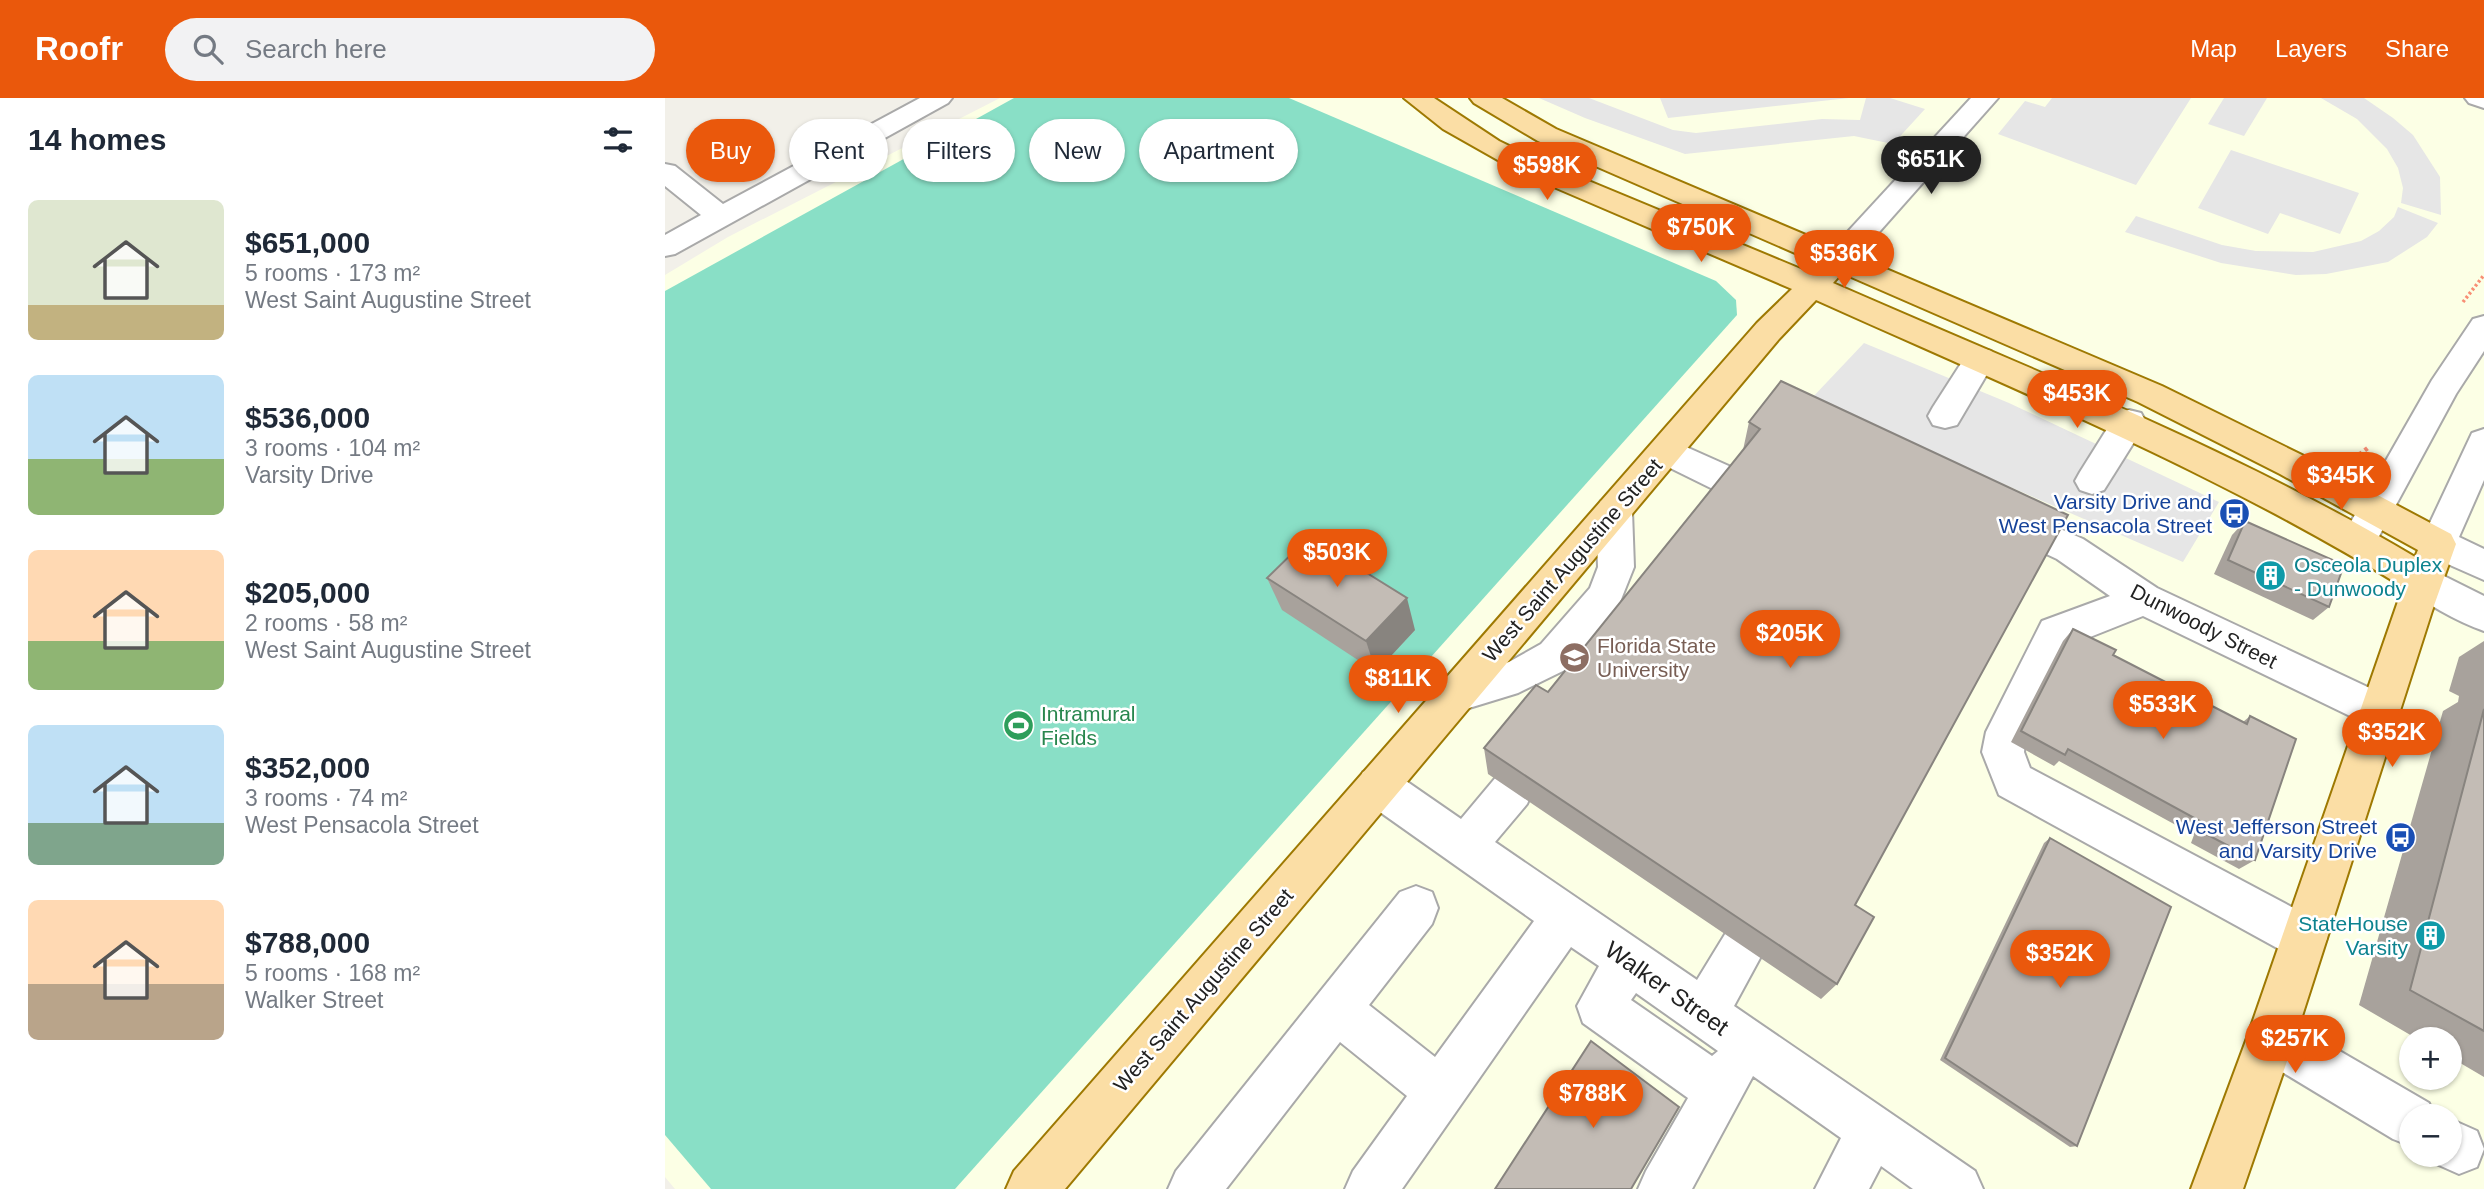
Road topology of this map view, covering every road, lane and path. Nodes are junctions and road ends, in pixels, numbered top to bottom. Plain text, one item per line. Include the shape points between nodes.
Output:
1 (939, 98) edge
2 (1417, 98) edge
3 (1483, 98) edge
4 (1985, 98) edge
5 (2478, 98) edge
6 (2484, 100) edge
7 (665, 172) edge
8 (721, 216) junction
9 (665, 247) edge
10 (1826, 272) junction
11 (2484, 327) edge
12 (1980, 359) junction
13 (1945, 416) dead end
14 (2129, 422) junction
15 (2484, 442) edge
16 (1666, 450) junction
17 (2092, 481) dead end
18 (1737, 485) edge
19 (2375, 509) junction
20 (2000, 529) edge
21 (2358, 541) junction
22 (2431, 562) junction
23 (2484, 565) edge
24 (2144, 599) junction
25 (2484, 615) edge
26 (2379, 712) junction
27 (1378, 786) junction
28 (1512, 790) edge
29 (1465, 846) junction
30 (1416, 908) dead end
31 (1565, 916) junction
32 (2304, 939) junction
33 (1743, 947) edge
34 (1629, 961) junction
35 (1336, 1008) junction
36 (1704, 1013) junction
37 (2271, 1038) junction
38 (1747, 1043) junction
39 (1440, 1091) junction
40 (1720, 1091) junction
41 (2399, 1114) edge
42 (1873, 1131) junction
43 (1928, 1180) edge
44 (1031, 1189) edge
45 (1194, 1189) edge
46 (1371, 1189) edge
47 (1664, 1189) edge
48 (1841, 1189) edge
49 (2217, 1189) edge

1 - 8 street
2 - 10 main road via 1457,128 1522,165 1679,227
3 - 10 main road via 1547,135
4 - 10 street, West Saint Augustine Street
5 - 6 street
7 - 8 street
8 - 9 street
10 - 12 main road
10 - 16 main road, West Saint Augustine Street
10 - 19 main road via 2150,394
11 - 19 street via 2442,388
12 - 13 street
12 - 14 main road
14 - 17 street
14 - 21 main road
15 - 22 street
16 - 18 street
16 - 27 main road, West Saint Augustine Street
19 - 21 street
19 - 22 main road
20 - 24 street, Dunwoody Street via 2006,519 2070,549
21 - 22 main road
22 - 23 street
22 - 25 street
22 - 26 main road
24 - 26 street, Dunwoody Street
24 - 32 street via 2056,633 2006,732 2003,752 2014,781
26 - 32 main road
27 - 29 street, Walker Street
27 - 44 main road, West Saint Augustine Street
28 - 29 street
29 - 31 street, Walker Street
30 - 35 street
31 - 34 street, Walker Street
31 - 39 street
32 - 37 main road
33 - 36 street
34 - 36 street, Walker Street
34 - 40 street via 1600,1006
35 - 39 street
35 - 45 street
36 - 38 street, Walker Street
37 - 41 street
37 - 49 main road
38 - 40 street
38 - 42 street, Walker Street
39 - 46 street
40 - 47 street
42 - 43 street, Walker Street
42 - 48 street

